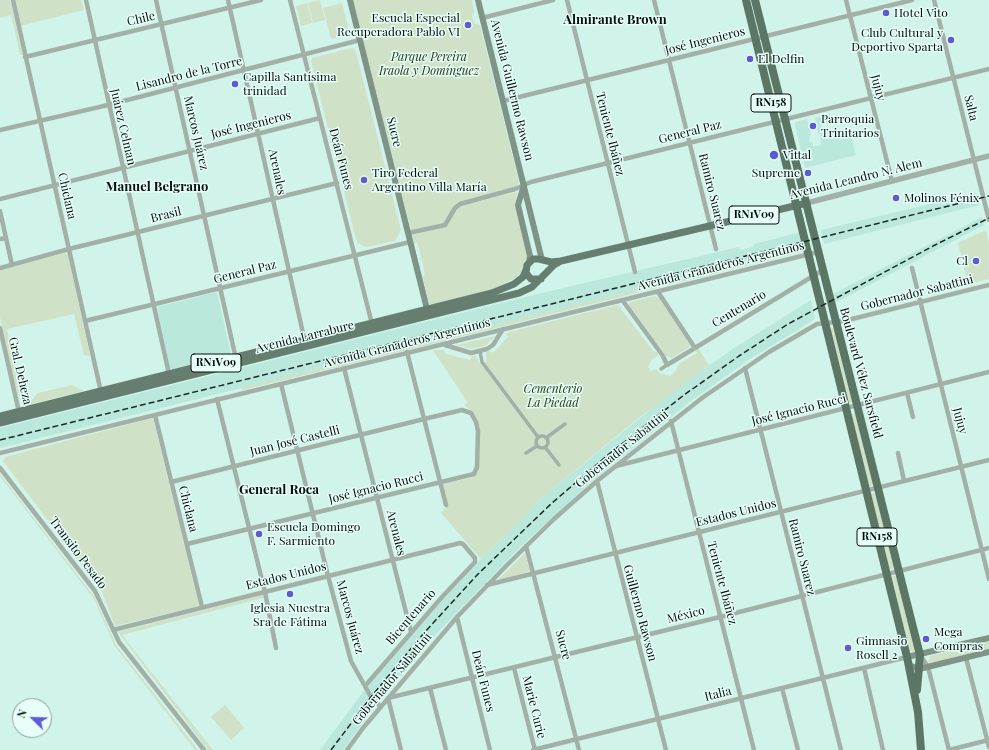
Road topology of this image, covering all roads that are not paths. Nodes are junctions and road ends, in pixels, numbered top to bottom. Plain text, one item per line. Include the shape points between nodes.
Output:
1 (13, 0) edge
2 (86, 0) edge
3 (156, 0) edge
4 (228, 0) edge
5 (261, 0) edge
6 (290, 0) edge
7 (350, 0) edge
8 (478, 0) edge
9 (553, 0) edge
10 (566, 0) edge
11 (654, 0) edge
12 (746, 0) edge
13 (755, 0) edge
14 (846, 0) edge
15 (912, 0) edge
16 (934, 0) edge
17 (229, 8) junction
18 (850, 15) junction
19 (482, 18) junction
20 (162, 24) junction
21 (764, 36) junction
22 (755, 38) junction
23 (94, 40) junction
24 (360, 40) junction
25 (304, 54) junction
26 (26, 57) junction
27 (670, 60) junction
28 (989, 69) edge
29 (244, 70) junction
30 (954, 78) junction
31 (586, 80) junction
32 (175, 87) junction
33 (870, 98) junction
34 (503, 101) junction
35 (108, 105) junction
36 (320, 118) junction
37 (785, 119) junction
38 (39, 121) junction
39 (776, 121) junction
40 (0, 130) edge
41 (258, 133) junction
42 (690, 143) junction
43 (190, 151) junction
44 (989, 156) edge
45 (974, 160) junction
46 (608, 163) junction
47 (123, 168) junction
48 (892, 181) junction
49 (337, 183) junction
50 (54, 185) junction
51 (524, 185) junction
52 (272, 198) junction
53 (0, 199) edge
54 (806, 203) junction
55 (797, 205) junction
56 (0, 211) edge
57 (204, 215) junction
58 (989, 220) edge
59 (710, 225) junction
60 (137, 232) junction
61 (408, 233) junction
62 (6, 238) junction
63 (0, 239) edge
64 (410, 242) junction
65 (628, 245) junction
66 (69, 249) junction
67 (716, 249) dead end
68 (818, 252) junction
69 (809, 254) junction
70 (356, 255) junction
71 (542, 260) junction
72 (561, 261) junction
73 (529, 262) junction
74 (12, 265) junction
75 (0, 268) edge
76 (912, 268) dead end
77 (526, 270) junction
78 (823, 270) junction
79 (289, 272) junction
80 (635, 272) dead end
81 (547, 273) junction
82 (814, 275) junction
83 (541, 279) junction
84 (989, 285) edge
85 (220, 288) junction
86 (658, 292) junction
87 (623, 301) junction
88 (920, 302) junction
89 (153, 305) junction
90 (428, 314) junction
91 (85, 321) junction
92 (825, 322) junction
93 (836, 322) junction
94 (372, 324) junction
95 (0, 328) edge
96 (504, 329) junction
97 (306, 344) junction
98 (444, 344) junction
99 (695, 348) junction
100 (480, 351) junction
101 (407, 352) junction
102 (237, 361) junction
103 (667, 365) junction
104 (344, 368) junction
105 (745, 368) junction
106 (661, 369) dead end
107 (989, 372) edge
108 (169, 374) junction
109 (281, 384) junction
110 (940, 384) junction
111 (101, 394) junction
112 (907, 394) junction
113 (218, 399) junction
114 (858, 405) junction
115 (845, 409) junction
116 (20, 415) junction
117 (154, 415) junction
118 (0, 416) edge
119 (913, 417) dead end
120 (424, 419) junction
121 (671, 421) junction
122 (0, 423) edge
123 (565, 424) dead end
124 (760, 431) junction
125 (361, 435) junction
126 (538, 437) junction
127 (546, 438) junction
128 (537, 446) junction
129 (545, 447) junction
130 (297, 450) junction
131 (678, 450) junction
132 (0, 453) edge
133 (526, 453) dead end
134 (898, 453) dead end
135 (989, 460) edge
136 (559, 465) dead end
137 (234, 466) junction
138 (614, 467) junction
139 (962, 467) junction
140 (0, 468) edge
141 (476, 471) joint
142 (597, 481) junction
143 (904, 481) junction
144 (171, 482) junction
145 (440, 482) junction
146 (878, 488) junction
147 (866, 491) junction
148 (377, 498) junction
149 (446, 505) dead end
150 (780, 512) junction
151 (313, 514) junction
152 (250, 530) junction
153 (698, 533) junction
154 (187, 544) junction
155 (526, 546) junction
156 (989, 548) edge
157 (982, 549) junction
158 (614, 553) junction
159 (393, 560) junction
160 (475, 562) joint
161 (899, 571) junction
162 (533, 574) junction
163 (887, 574) junction
164 (328, 576) junction
165 (989, 579) edge
166 (487, 585) junction
167 (265, 592) junction
168 (802, 596) junction
169 (202, 607) junction
170 (457, 617) junction
171 (720, 617) junction
172 (113, 630) junction
173 (411, 632) junction
174 (636, 638) junction
175 (989, 638) edge
176 (276, 648) dead end
177 (989, 652) edge
178 (920, 655) junction
179 (555, 658) junction
180 (966, 658) junction
181 (908, 661) junction
182 (928, 667) junction
183 (514, 668) junction
184 (864, 668) junction
185 (919, 669) junction
186 (473, 678) junction
187 (823, 678) junction
188 (364, 686) junction
189 (430, 688) junction
190 (782, 688) junction
191 (388, 698) junction
192 (741, 698) junction
193 (381, 707) junction
194 (918, 712) junction
195 (658, 719) junction
196 (576, 740) junction
197 (988, 740) edge
198 (989, 747) edge
199 (204, 750) edge
200 (347, 750) edge
201 (402, 750) edge
202 (446, 750) edge
203 (490, 750) edge
204 (534, 750) edge
205 (578, 750) edge
206 (666, 750) edge
207 (754, 750) edge
208 (798, 750) edge
209 (841, 750) edge
210 (883, 750) edge
211 (921, 750) edge
212 (949, 750) edge

1 - 26 street, Chiclana
2 - 23 street, Juárez Celman
3 - 20 street, Marcos Juárez
4 - 17 street, Arenales
5 - 17 street, Chile
6 - 25 street, Deán Funes
7 - 24 main road, Sucre
8 - 19 main road, Avenida Guillermo Rawson
9 - 19 street
10 - 31 street, Teniente Ibáñez
11 - 27 street, Ramiro Suarez
12 - 22 highway, Boulevard Vélez Sarsfield / RN158
13 - 21 highway, Boulevard Vélez Sarsfield / RN158
14 - 18 street, Jujuy
15 - 18 street, José Ingenieros
16 - 30 street, Salta
17 - 20 street, Chile
17 - 29 street, Arenales
18 - 21 street, José Ingenieros
18 - 33 street, Jujuy
19 - 34 main road, Avenida Guillermo Rawson
20 - 23 street, Chile
20 - 32 street, Marcos Juárez
21 - 22 street, José Ingenieros
21 - 37 highway, Boulevard Vélez Sarsfield / RN158
22 - 27 street, José Ingenieros
22 - 39 highway, Boulevard Vélez Sarsfield / RN158
23 - 26 street, Chile
23 - 35 street, Juárez Celman
24 - 25 street, Lisandro de la Torre
24 - 61 main road, Sucre
25 - 29 street, Lisandro de la Torre
25 - 36 street, Deán Funes
26 - 38 street, Chiclana
27 - 31 street, José Ingenieros
27 - 42 street, Ramiro Suarez
28 - 30 street, General Paz
29 - 32 street, Lisandro de la Torre
29 - 41 street, Arenales
30 - 33 street, General Paz
30 - 45 street, Salta
31 - 34 street, José Ingenieros
31 - 46 street, Teniente Ibáñez
32 - 35 street, Lisandro de la Torre
32 - 43 street, Marcos Juárez
33 - 37 street, General Paz
33 - 48 street, Jujuy
34 - 51 main road, Avenida Guillermo Rawson
35 - 38 street, Lisandro de la Torre
35 - 47 street, Juárez Celman
36 - 41 street, José Ingenieros
36 - 49 street, Deán Funes
37 - 39 street, General Paz
37 - 54 highway, Boulevard Vélez Sarsfield / RN158
38 - 40 street, Lisandro de la Torre
38 - 50 street, Chiclana
39 - 42 street, General Paz
39 - 55 highway, Boulevard Vélez Sarsfield / RN158
41 - 43 street, José Ingenieros
41 - 52 street, Arenales
42 - 46 street, General Paz
42 - 59 street, Ramiro Suarez
43 - 47 street, José Ingenieros
43 - 57 street, Marcos Juárez
44 - 45 street, Avenida Leandro N. Alem
45 - 48 street, Avenida Leandro N. Alem
45 - 58 street, Salta
46 - 51 street, General Paz
46 - 65 street, Teniente Ibáñez
47 - 50 street, José Ingenieros
47 - 60 street, Juárez Celman
48 - 54 street, Avenida Leandro N. Alem
49 - 52 street, Brasil
49 - 70 street, Deán Funes
50 - 53 street, José Ingenieros
50 - 66 street, Chiclana
51 - 61 street, General Paz via 460,204 446,225
51 - 71 main road, Avenida Guillermo Rawson
51 - 73 main road via 518,205 530,256
52 - 57 street, Brasil
52 - 79 street, Arenales
54 - 55 main road, Avenida Leandro N. Alem / RN1V09
54 - 68 highway, Boulevard Vélez Sarsfield / RN158
55 - 59 main road, Avenida Leandro N. Alem / RN1V09
55 - 69 highway, Boulevard Vélez Sarsfield / RN158
56 - 62 street
57 - 60 street, Brasil
57 - 85 street, Marcos Juárez
59 - 65 main road, Avenida Leandro N. Alem / RN1V09
59 - 67 street, Ramiro Suarez
60 - 66 street, Brasil
60 - 89 street, Juárez Celman
61 - 64 main road, Sucre
62 - 63 street
62 - 74 street
64 - 70 street, General Paz
64 - 90 main road, Sucre
65 - 72 main road, Avenida Leandro N. Alem / RN1V09
65 - 80 street, Teniente Ibáñez
66 - 74 street, Brasil
66 - 91 street, Chiclana
68 - 69 street, Avenida Granaderos Argentinos
68 - 78 highway, Boulevard Vélez Sarsfield / RN158
69 - 82 highway, Boulevard Vélez Sarsfield / RN158
69 - 86 street, Avenida Granaderos Argentinos
70 - 79 street, General Paz
70 - 94 street, Deán Funes
71 - 72 main road, Avenida Leandro N. Alem / RN1V09
71 - 73 main road, RN1V09
71 - 81 main road via 546,264
72 - 81 main road, RN1V09
73 - 77 main road, RN1V09
74 - 75 street, Brasil
76 - 88 street, Jujuy
77 - 83 main road via 531,279
77 - 90 main road, Avenida Larrabure / RN1V09 via 518,282 499,291
78 - 82 street, Centenario
78 - 93 highway, Boulevard Vélez Sarsfield / RN158
79 - 85 street, General Paz
79 - 97 street, Arenales
81 - 83 main road, RN1V09
82 - 92 highway, Boulevard Vélez Sarsfield / RN158
82 - 99 street, Centenario
83 - 90 main road, Avenida Larrabure / RN1V09 via 528,290 519,293
84 - 88 street, Gobernador Sabattini
85 - 89 street, General Paz
85 - 102 street, Marcos Juárez
86 - 87 street, Avenida Granaderos Argentinos
86 - 99 street
87 - 96 street, Avenida Granaderos Argentinos
87 - 103 street
88 - 93 street, Gobernador Sabattini
88 - 110 street, Jujuy
89 - 91 street, General Paz
89 - 108 street, Juárez Celman
90 - 94 main road, Avenida Larrabure / RN1V09
90 - 97 main road, Avenida Larrabure / RN1V09
91 - 111 street, Chiclana
92 - 93 street, Gobernador Sabattini
92 - 105 street, Gobernador Sabattini via 795,336
92 - 115 highway, Boulevard Vélez Sarsfield / RN158
93 - 114 highway, Boulevard Vélez Sarsfield / RN158
94 - 97 main road, Avenida Larrabure / RN1V09
95 - 116 street, Gral. Deheza
96 - 98 street, Avenida Granaderos Argentinos
96 - 100 street via 493,345
97 - 102 main road, Avenida Larrabure / RN1V09
98 - 100 street via 468,352
98 - 101 street, Avenida Granaderos Argentinos
99 - 103 street, Centenario
100 - 126 street via 482,362
101 - 104 street, Avenida Granaderos Argentinos
101 - 120 street
102 - 108 main road, Avenida Larrabure / RN1V09
102 - 111 main road, Avenida Larrabure / RN1V09
103 - 106 street
104 - 109 street, Avenida Granaderos Argentinos
104 - 125 street, Arenales
105 - 121 street, Gobernador Sabattini
105 - 124 street, Ramiro Suarez
107 - 110 street, José Ignacio Rucci
108 - 111 main road, Avenida Larrabure / RN1V09
109 - 113 street, Avenida Granaderos Argentinos
109 - 130 street, Marcos Juárez
110 - 112 street, José Ignacio Rucci
110 - 139 street, Jujuy
111 - 116 main road, Avenida Larrabure / RN1V09
112 - 114 street, José Ignacio Rucci
112 - 119 street
113 - 117 street, Avenida Granaderos Argentinos
113 - 137 street
114 - 115 street, José Ignacio Rucci
114 - 146 highway, Boulevard Vélez Sarsfield / RN158
115 - 124 street, José Ignacio Rucci
115 - 147 highway, Boulevard Vélez Sarsfield / RN158
116 - 118 main road, Avenida Larrabure / RN1V09
116 - 122 main road, Avenida Larrabure / RN1V09
117 - 132 street, Avenida Granaderos Argentinos
117 - 144 street, Chiclana
120 - 125 street, Juan José Castelli
120 - 141 street, Juan José Castelli via 464,410 471,413 478,425
120 - 145 street
121 - 131 street, Teniente Ibáñez
121 - 138 street, Gobernador Sabattini
123 - 127 street
124 - 131 street, José Ignacio Rucci
124 - 150 street, Ramiro Suarez
125 - 130 street, Juan José Castelli
125 - 148 street, Arenales
126 - 127 street
126 - 128 street
127 - 129 street via 548,442
128 - 129 street
128 - 133 street
129 - 136 street
130 - 137 street, Juan José Castelli
130 - 151 street, Marcos Juárez
131 - 138 street, José Ignacio Rucci
131 - 153 street, Teniente Ibáñez
134 - 143 street
135 - 139 street, Estados Unidos
137 - 144 street, Juan José Castelli
137 - 152 street
138 - 142 street, Gobernador Sabattini
139 - 143 street, Estados Unidos
139 - 157 street, Jujuy
140 - 172 street, Transito Pesado via 95,591
141 - 145 street, José Ignacio Rucci via 470,476
142 - 155 street, Gobernador Sabattini
142 - 158 street, Guillermo Rawson
143 - 146 street, Estados Unidos
144 - 154 street, Chiclana
145 - 148 street, José Ignacio Rucci
145 - 149 street
146 - 147 street, Estados Unidos
146 - 161 highway, Boulevard Vélez Sarsfield / RN158
147 - 150 street, Estados Unidos
147 - 163 highway, Boulevard Vélez Sarsfield / RN158
148 - 151 street, José Ignacio Rucci
148 - 159 street, Arenales
150 - 153 street, Estados Unidos
150 - 168 street, Ramiro Suarez
151 - 152 street, José Ignacio Rucci
151 - 164 street, Marcos Juárez
152 - 154 street, José Ignacio Rucci
152 - 167 street
153 - 158 street, Estados Unidos
153 - 171 street, Teniente Ibáñez
154 - 169 street, Chiclana
155 - 162 street, Sucre
155 - 166 street, Gobernador Sabattini
156 - 157 street, México
157 - 161 street, México
157 - 165 street, Jujuy
158 - 162 street, Estados Unidos
158 - 174 street, Guillermo Rawson
159 - 160 street, Estados Unidos via 463,544 475,558
159 - 164 street, Estados Unidos
159 - 173 street, Arenales
160 - 173 street, Bicentenario
161 - 163 street, México
161 - 178 highway, Boulevard Vélez Sarsfield / RN158
162 - 166 street, Estados Unidos
162 - 179 street, Sucre
163 - 168 street, México
163 - 181 highway, Boulevard Vélez Sarsfield / RN158
164 - 167 street, Estados Unidos
164 - 188 street, Marcos Juárez via 353,666
166 - 170 street, Gobernador Sabattini
167 - 169 street, Estados Unidos
167 - 176 street
168 - 171 street, México
168 - 187 street, Ramiro Suarez
169 - 172 street, Estados Unidos
170 - 186 street, Deán Funes
170 - 191 street, Gobernador Sabattini
171 - 174 street, México
171 - 192 street, Teniente Ibáñez
172 - 199 street, Transito Pesado via 119,642
173 - 188 street, Bicentenario
174 - 179 street, México
174 - 195 street, Guillermo Rawson
175 - 178 main road
177 - 180 main road
178 - 181 main road
178 - 182 street, Boulevard Vélez Sarsfield
178 - 185 highway, RN158
179 - 183 street, México
179 - 196 street, Sucre
180 - 182 main road
180 - 197 street
181 - 184 street, Italia
181 - 185 main road
181 - 194 highway, RN158
182 - 185 main road
182 - 212 street, Boulevard Vélez Sarsfield
183 - 186 street, México
183 - 204 street, Marie Curie
184 - 187 street, Italia
184 - 210 street
185 - 194 highway, RN158
186 - 189 street, México
186 - 203 street, Deán Funes
187 - 190 street, Italia
187 - 209 street, Ramiro Suarez
188 - 193 street, Marcos Juárez
189 - 191 street, México
189 - 202 street
190 - 192 street, Italia
190 - 208 street
191 - 193 street, Gobernador Sabattini
191 - 201 street
192 - 195 street, Italia
192 - 207 street, Teniente Ibáñez
193 - 200 street, Gobernador Sabattini
194 - 211 highway, RN158
195 - 196 street, Italia
195 - 206 street, Guillermo Rawson
196 - 204 street, Italia
196 - 205 street, Sucre
197 - 198 street
197 - 212 street

